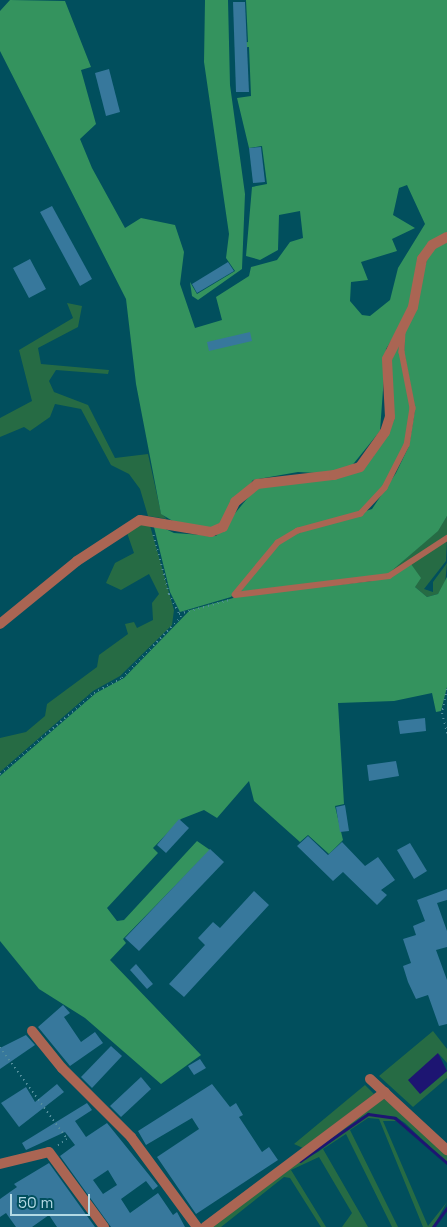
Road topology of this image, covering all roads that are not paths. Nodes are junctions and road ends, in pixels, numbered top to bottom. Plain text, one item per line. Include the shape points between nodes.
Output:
1 (447, 237) edge
2 (408, 319) junction
3 (447, 538) edge
4 (0, 624) edge
5 (32, 1031) dead end
6 (370, 1080) dead end
7 (385, 1092) junction
8 (447, 1150) edge
9 (0, 1164) edge
10 (104, 1227) edge
11 (197, 1227) edge
12 (205, 1227) edge

1 - 2 street via 432,245 422,259
2 - 3 lane via 402,352 413,408 407,445 385,488 361,514 298,531 278,542 235,595 389,576
2 - 4 street via 395,335 387,359 390,417 385,432 360,467 334,475 257,484 235,502 222,527 211,532 186,531 150,519 132,524 76,561
5 - 11 street via 62,1068 131,1137
6 - 7 street
7 - 8 street
7 - 12 street
9 - 10 street via 49,1152

